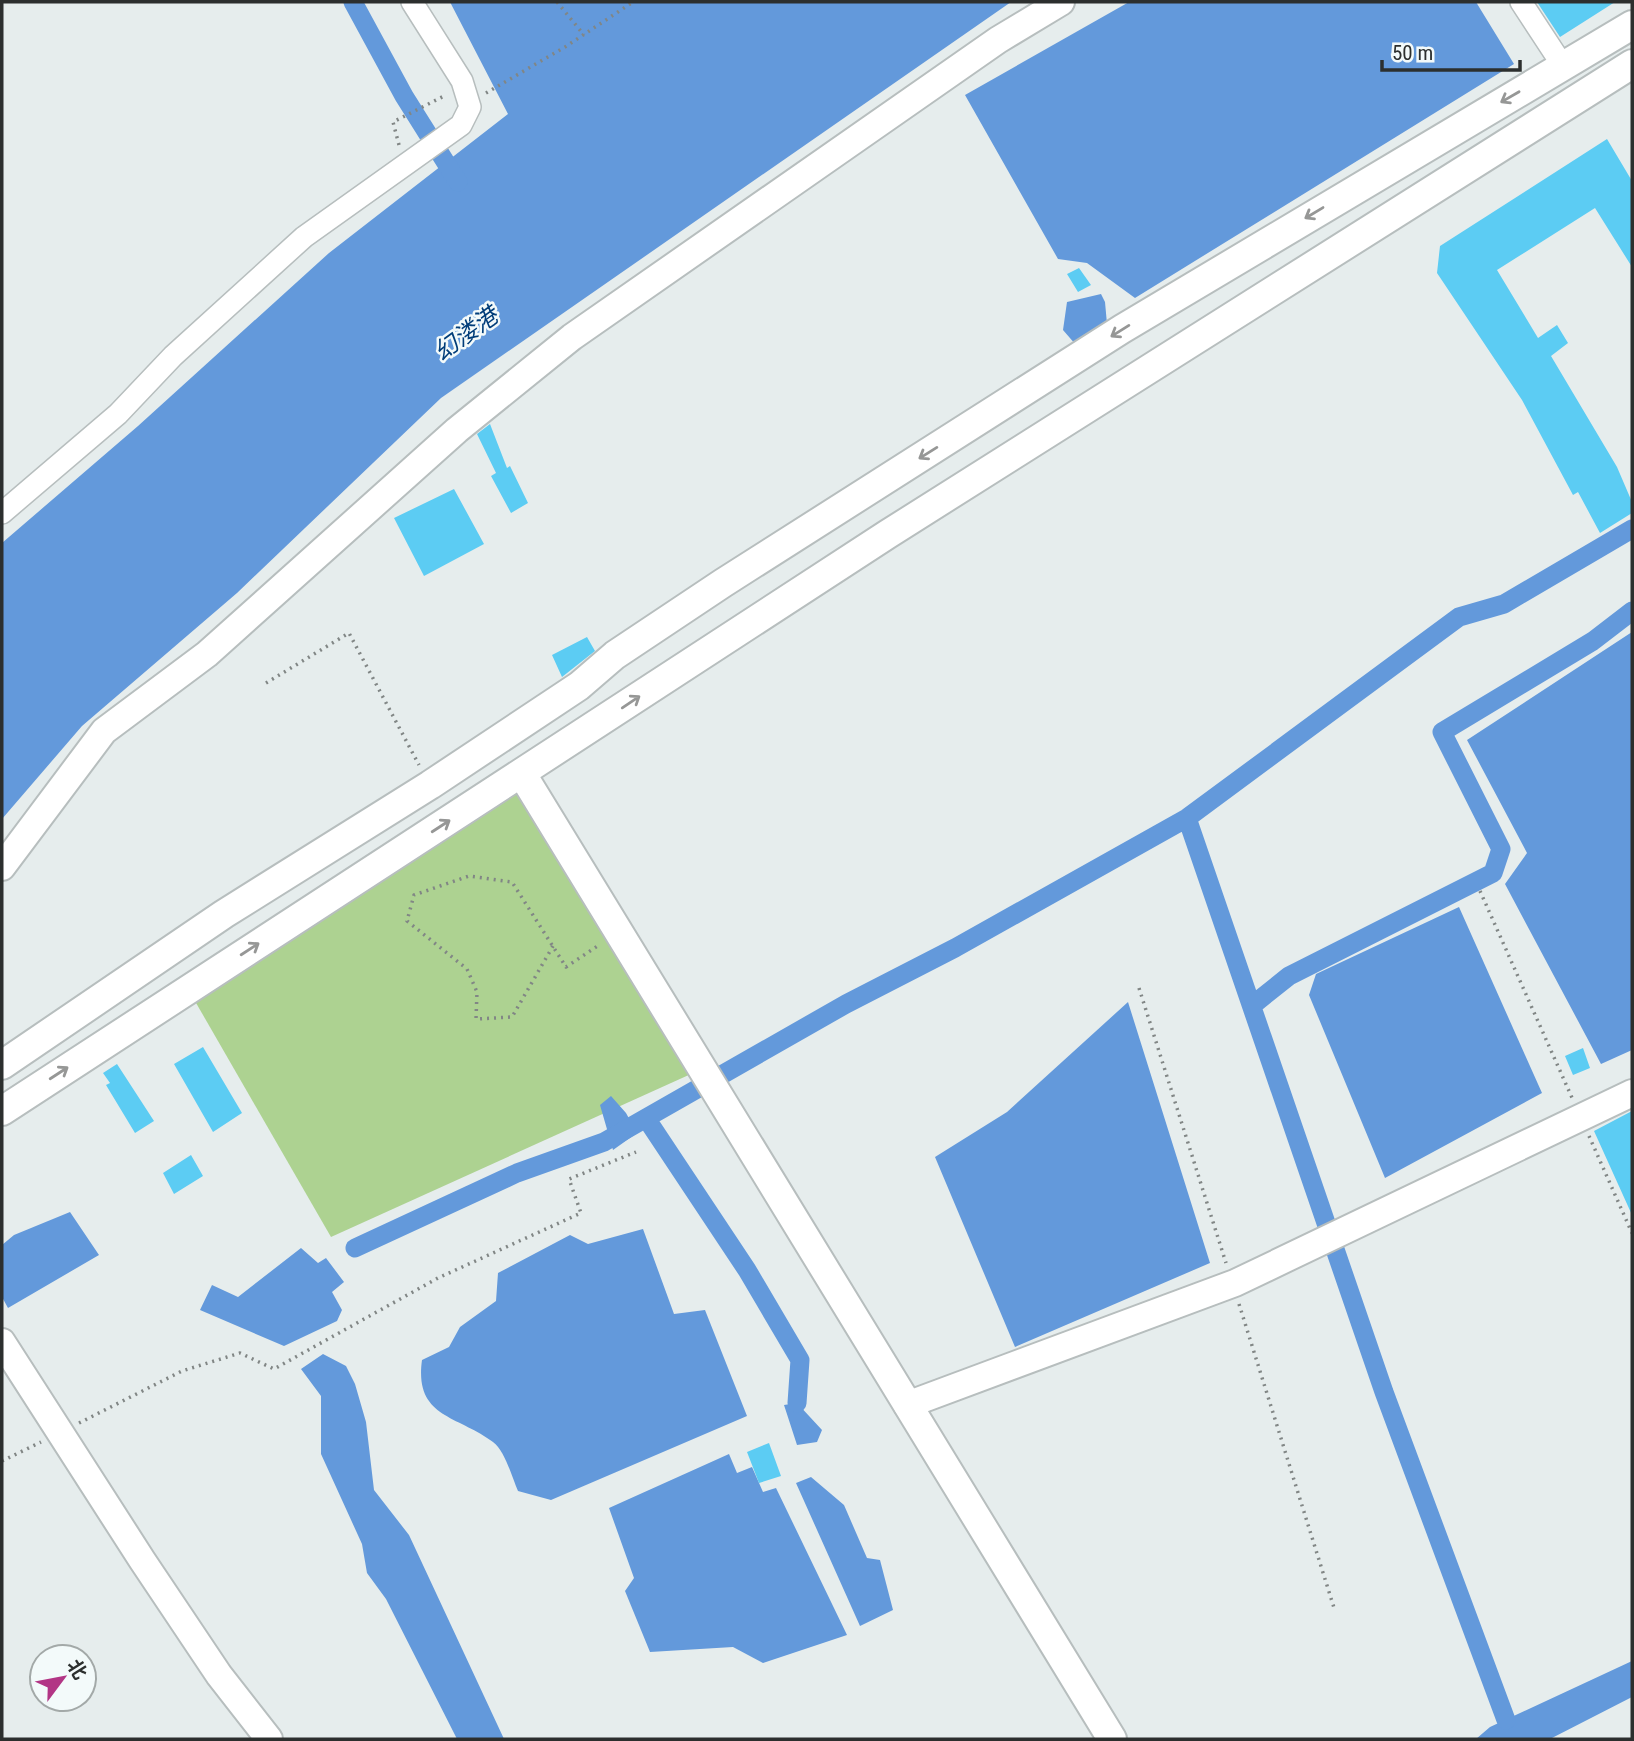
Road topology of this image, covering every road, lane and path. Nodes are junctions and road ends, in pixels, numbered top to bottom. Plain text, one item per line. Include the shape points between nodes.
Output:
1 (412, 2) edge
2 (557, 2) edge
3 (633, 2) edge
4 (1061, 2) edge
5 (1521, 2) edge
6 (1632, 25) edge
7 (583, 35) junction
8 (1632, 64) edge
9 (1563, 66) junction
10 (466, 94) junction
11 (405, 164) junction
12 (2, 513) edge
13 (266, 683) dead end
14 (579, 686) junction
15 (601, 722) junction
16 (522, 774) junction
17 (430, 785) junction
18 (2, 867) edge
19 (1479, 891) dead end
20 (618, 932) junction
21 (552, 946) junction
22 (2, 1065) edge
23 (1632, 1093) edge
24 (2, 1111) edge
25 (1581, 1119) junction
26 (636, 1152) dead end
27 (1632, 1233) edge
28 (2, 1342) edge
29 (907, 1405) junction
30 (60, 1432) junction
31 (2, 1461) edge
32 (269, 1739) edge
33 (1112, 1739) edge

1 - 10 street
2 - 7 path
3 - 7 path
4 - 18 street via 998,40 572,337 457,430 207,654 104,731
5 - 9 street
6 - 9 main road
7 - 10 path
15 -> 8 main road via 899,527
9 -> 14 main road via 1122,329 723,583 615,655
10 - 11 street via 470,107 461,125
10 - 11 path via 393,122
11 - 12 street via 304,237 173,356 118,414
13 - 17 path via 349,633
14 - 15 main road
14 - 17 main road
15 - 16 main road
16 - 20 main road
24 -> 16 main road
17 - 22 main road via 224,914
19 - 25 path
20 - 21 path via 566,967
20 - 29 main road
21 - 21 path via 512,883 469,876 414,895 407,921 467,969 477,992 476,1019 512,1017
23 - 25 street
25 - 27 path
25 - 29 street via 1236,1283
26 - 30 path via 569,1179 581,1213 438,1278 274,1369 240,1353 182,1371
28 - 30 street
29 - 33 main road
30 - 31 path
30 - 32 street via 219,1675

